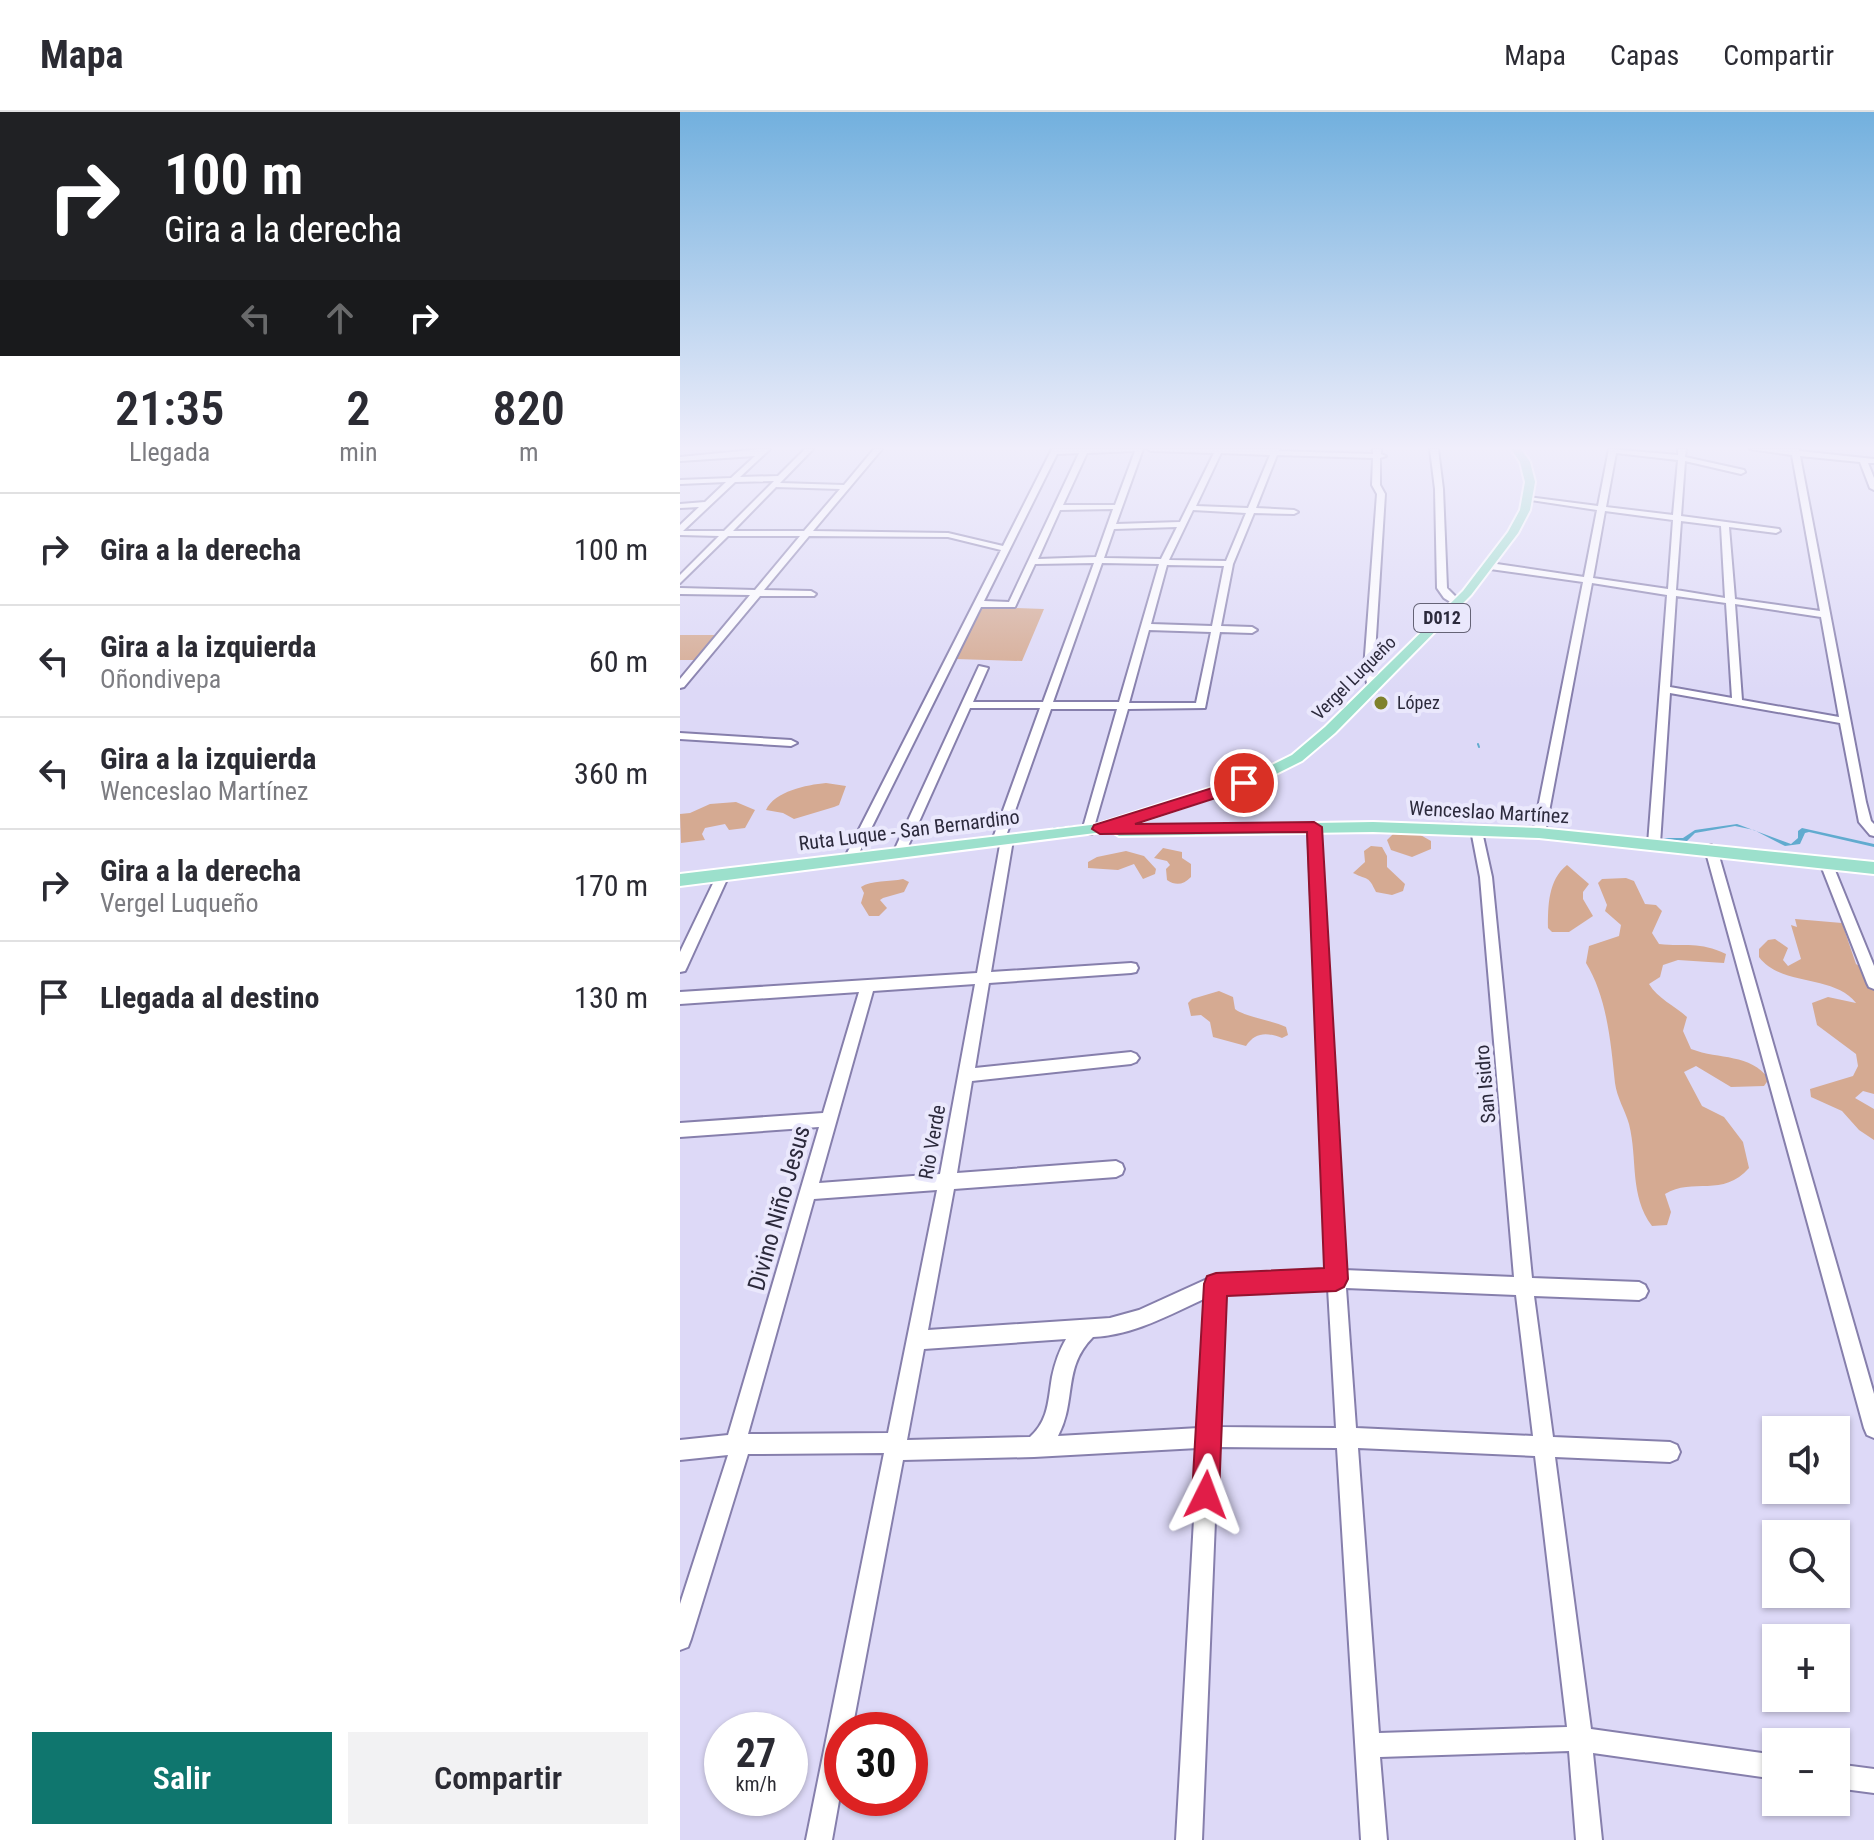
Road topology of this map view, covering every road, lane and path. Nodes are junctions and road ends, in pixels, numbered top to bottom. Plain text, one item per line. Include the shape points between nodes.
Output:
1 (729, 530) edge
2 (810, 530) edge
3 (1016, 530) edge
4 (1046, 530) edge
5 (1109, 530) edge
6 (1181, 530) edge
7 (1245, 530) edge
8 (1377, 530) edge
9 (1441, 530) edge
10 (1515, 530) edge
11 (1598, 530) edge
12 (1676, 530) edge
13 (1725, 530) edge
14 (1766, 530) edge
15 (1810, 530) edge
16 (680, 531) edge
17 (1776, 531) dead end
18 (727, 532) junction
19 (806, 534) junction
20 (1006, 549) junction
21 (1097, 560) junction
22 (698, 561) junction
23 (1164, 561) junction
24 (680, 562) edge
25 (1031, 562) junction
26 (1229, 564) junction
27 (1490, 566) junction
28 (680, 580) edge
29 (1588, 580) junction
30 (680, 591) edge
31 (757, 593) junction
32 (1672, 593) junction
33 (811, 594) dead end
34 (1731, 602) junction
35 (1457, 603) junction
36 (978, 604) junction
37 (1826, 615) junction
38 (1144, 627) junction
39 (1215, 629) junction
40 (1252, 630) dead end
41 (983, 668) dead end
42 (680, 685) edge
43 (1373, 688) junction
44 (1664, 689) junction
45 (1737, 702) junction
46 (967, 705) junction
47 (1044, 705) junction
48 (1122, 705) junction
49 (1845, 721) junction
50 (680, 736) edge
51 (791, 743) dead end
52 (1314, 827) junction
53 (1094, 830) junction
54 (1477, 830) junction
55 (1874, 832) edge
56 (1539, 833) junction
57 (1003, 840) junction
58 (1654, 844) junction
59 (1711, 849) junction
60 (899, 853) junction
61 (850, 859) junction
62 (1826, 863) junction
63 (1874, 868) edge
64 (723, 875) junction
65 (680, 880) edge
66 (680, 967) edge
67 (1131, 968) dead end
68 (982, 978) junction
69 (1874, 983) edge
70 (868, 985) junction
71 (680, 998) edge
72 (1131, 1058) dead end
73 (965, 1075) junction
74 (830, 1119) junction
75 (680, 1130) edge
76 (1116, 1169) dead end
77 (947, 1182) junction
78 (808, 1192) junction
79 (1336, 1279) junction
80 (1216, 1284) junction
81 (1524, 1287) junction
82 (1639, 1291) dead end
83 (1088, 1329) junction
84 (916, 1340) junction
85 (1874, 1428) edge
86 (1208, 1437) junction
87 (1349, 1438) junction
88 (738, 1444) junction
89 (897, 1446) junction
90 (1033, 1447) junction
91 (1543, 1448) junction
92 (680, 1450) edge
93 (1670, 1452) dead end
94 (680, 1639) edge
95 (1580, 1739) junction
96 (1366, 1745) junction
97 (1762, 1765) edge
98 (1850, 1778) edge
99 (1874, 1781) edge
100 (819, 1840) edge
101 (1189, 1840) edge
102 (1374, 1840) edge
103 (1589, 1840) edge

1 - 18 street
2 - 19 street
3 - 20 street
4 - 25 street
5 - 21 street, Rio Verde
6 - 23 street
7 - 26 street
8 - 43 street via 1369,669
9 - 35 street via 1442,588
10 - 27 main road, Vergel Luqueño / D012
11 - 29 street
12 - 32 street
13 - 34 street
14 - 17 street
15 - 37 street
16 - 18 street
18 - 19 street
18 - 22 street
19 - 20 street via 948,535
19 - 31 street
20 - 36 street
21 - 23 street
21 - 25 street
21 - 47 street, Rio Verde
22 - 24 street
22 - 28 street
23 - 26 street
23 - 38 street
25 - 36 street via 1012,605
26 - 39 street
27 - 29 street
27 - 35 main road, Vergel Luqueño / D012
29 - 32 street
29 - 56 street
30 - 31 street
31 - 33 street
31 - 42 street
32 - 34 street
32 - 44 street
34 - 37 street
34 - 45 street
35 - 43 main road, Vergel Luqueño / D012
36 - 61 street
37 - 49 street
38 - 39 street
38 - 48 street
39 - 40 street
39 - 48 street via 1201,706
41 - 46 street
43 - 53 main road, Vergel Luqueño / D012 via 1308,750 1275,770
44 - 45 street
44 - 58 street
45 - 49 street
46 - 47 street
46 - 60 street
47 - 48 street
47 - 57 street, Rio Verde
48 - 53 street
49 - 55 street via 1861,809
50 - 51 street
52 - 53 main road, Wenceslao Martínez
52 - 54 main road, Wenceslao Martínez
52 - 79 street
53 - 57 main road, Ruta Luque - San Bernardino / D012
54 - 56 main road, Wenceslao Martínez
54 - 81 street, San Isidro via 1486,877
56 - 58 main road, Wenceslao Martínez
57 - 60 main road, Ruta Luque - San Bernardino / D012
57 - 68 street, Rio Verde
58 - 59 main road, Wenceslao Martínez
59 - 62 main road, Wenceslao Martínez
59 - 85 street
60 - 61 main road, Ruta Luque - San Bernardino / D012
61 - 64 main road, Ruta Luque - San Bernardino / D012
62 - 63 main road, Wenceslao Martínez
62 - 69 street
64 - 65 main road, D012
64 - 66 street
67 - 68 street
68 - 70 street
68 - 73 street, Rio Verde
70 - 71 street
70 - 74 street, Divino Niño Jesus
72 - 73 street
73 - 77 street, Rio Verde
74 - 75 street
74 - 78 street, Divino Niño Jesus
76 - 77 street
77 - 78 street
77 - 84 street, Rio Verde
78 - 88 street, Divino Niño Jesus
79 - 80 street
79 - 81 street
79 - 87 street
80 - 83 street via 1141,1319
80 - 86 street
81 - 82 street
81 - 91 street, San Isidro
83 - 84 street
83 - 90 street via 1064,1358 1055,1424
84 - 89 street, Rio Verde
86 - 87 street
86 - 90 street
86 - 101 street
87 - 91 street
87 - 96 street
88 - 89 street
88 - 92 street
88 - 94 street, Divino Niño Jesus
89 - 90 street
89 - 100 street, Rio Verde
91 - 93 street
91 - 95 street, San Isidro
95 - 96 street
95 - 97 street
95 - 103 street, San Isidro
96 - 102 street
98 - 99 street

